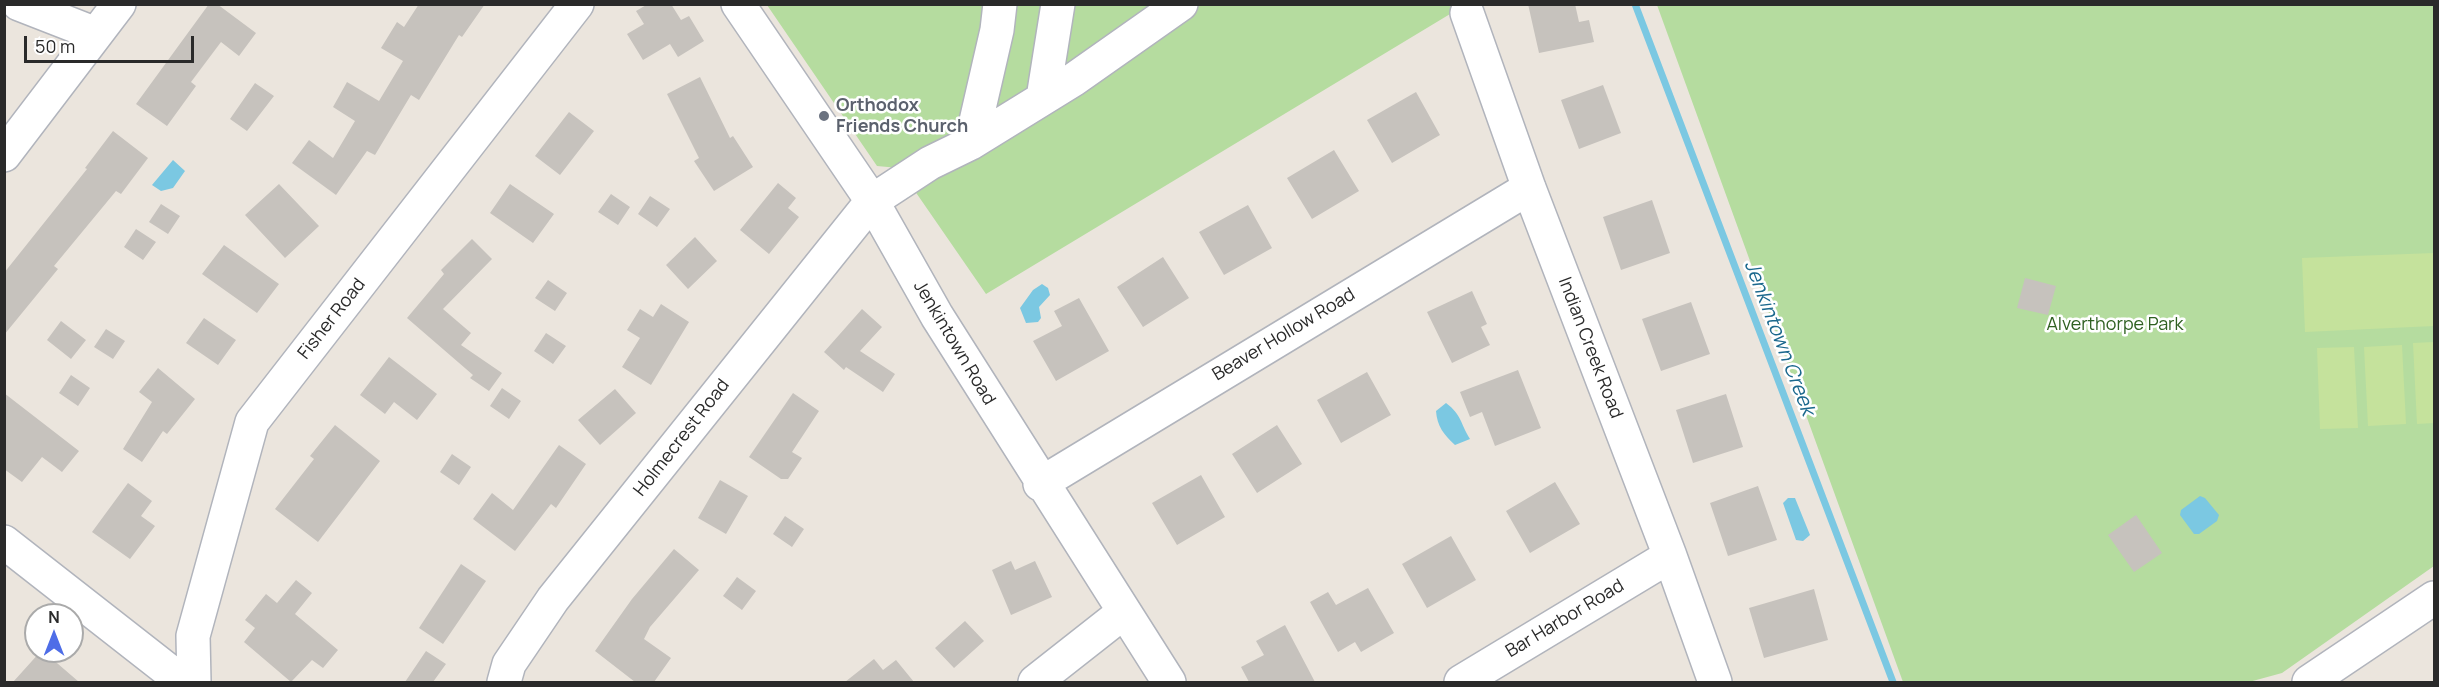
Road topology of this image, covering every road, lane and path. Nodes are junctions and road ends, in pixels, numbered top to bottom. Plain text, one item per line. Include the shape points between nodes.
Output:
1 (19, 4) edge
2 (119, 4) edge
3 (577, 4) edge
4 (1000, 4) edge
5 (1058, 4) edge
6 (1181, 4) edge
7 (739, 5) edge
8 (1467, 13) dead end
9 (96, 34) junction
10 (1043, 98) junction
11 (971, 143) junction
12 (4, 155) edge
13 (1529, 188) junction
14 (872, 201) junction
15 (1040, 484) junction
16 (4, 542) edge
17 (1670, 556) junction
18 (2434, 598) edge
19 (1124, 612) junction
20 (183, 682) edge
21 (194, 682) edge
22 (504, 682) edge
23 (1035, 682) edge
24 (1169, 682) edge
25 (1461, 682) edge
26 (1715, 682) edge
27 (2309, 682) edge

1 - 9 street
2 - 9 street
3 - 21 street, Fisher Road via 252,422 194,636
4 - 11 street
5 - 10 street
6 - 10 street, Holmecrest Road
7 - 14 street, Jenkintown Road
8 - 13 street, Indian Creek Road
9 - 12 street
10 - 11 street, Holmecrest Road
11 - 14 street, Holmecrest Road via 930,163
13 - 15 street, Beaver Hollow Road
13 - 17 street, Indian Creek Road
14 - 15 street, Jenkintown Road
14 - 22 street, Holmecrest Road via 553,599 509,664
15 - 19 street, Jenkintown Road
16 - 20 street
17 - 25 street, Bar Harbor Road
17 - 26 street, Indian Creek Road
18 - 27 street
19 - 23 street
19 - 24 street, Jenkintown Road

